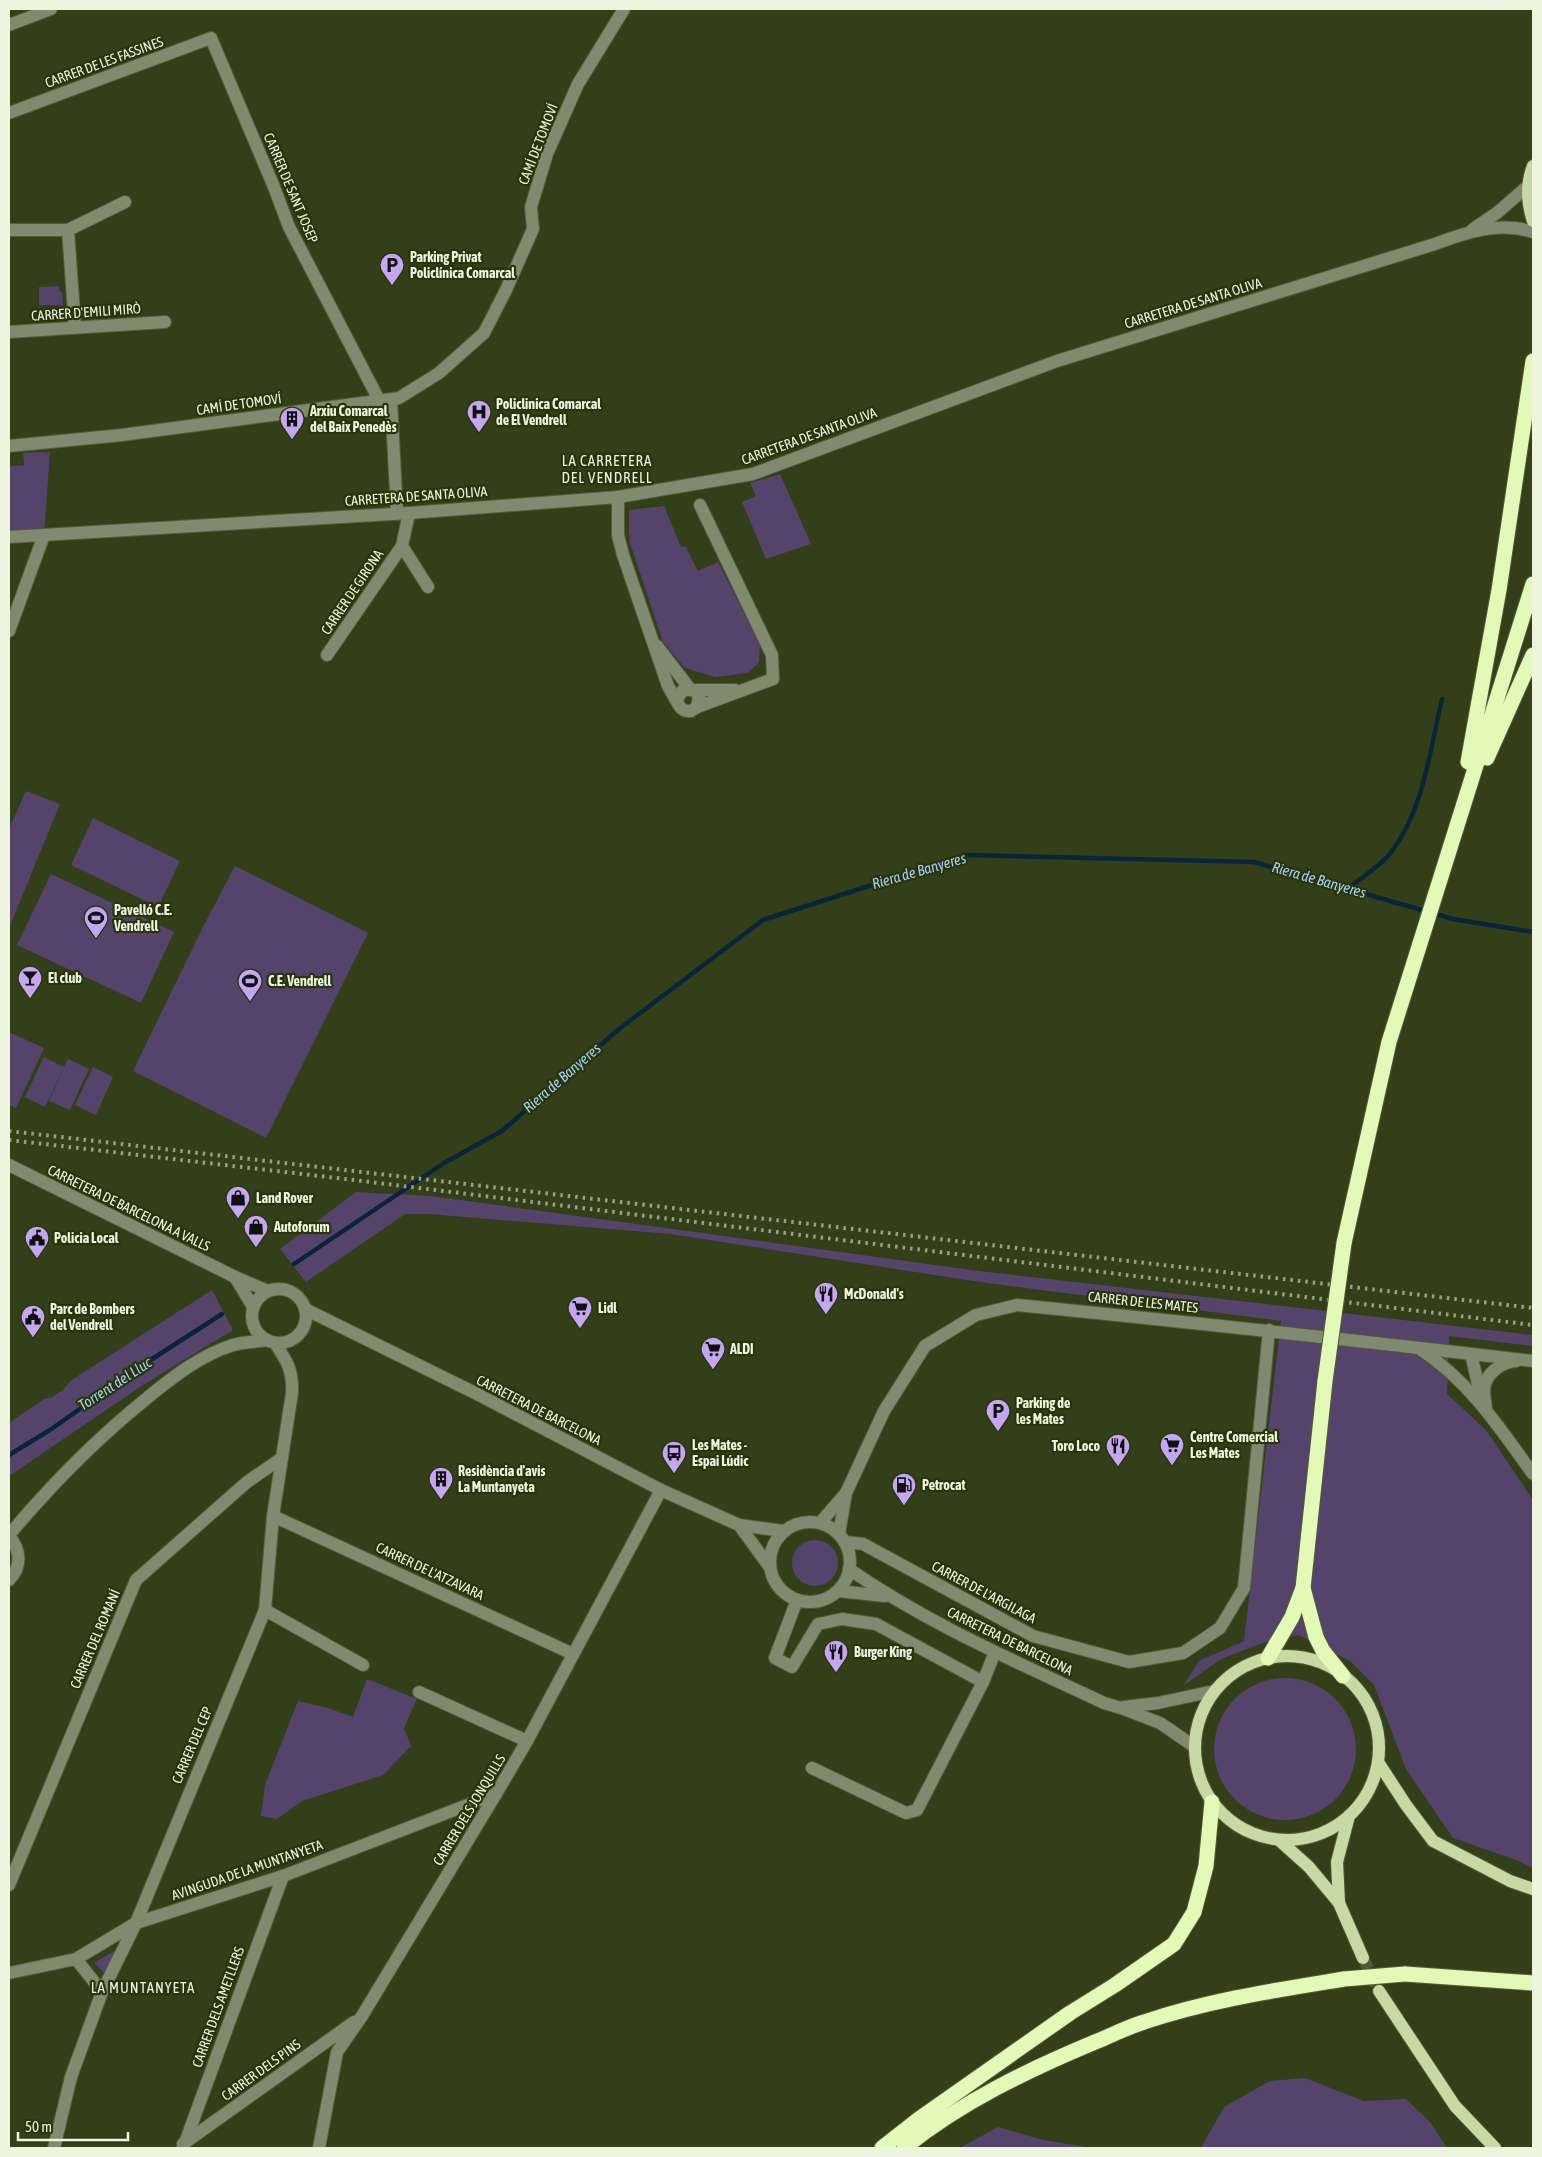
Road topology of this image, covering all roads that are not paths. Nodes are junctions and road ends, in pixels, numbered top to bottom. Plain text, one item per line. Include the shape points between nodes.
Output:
1 (51, 9) edge
2 (624, 9) edge
3 (9, 25) edge
4 (211, 38) joint
5 (9, 113) edge
6 (1533, 166) edge
7 (1528, 185) junction
8 (125, 202) dead end
9 (1533, 221) edge
10 (9, 230) edge
11 (68, 230) junction
12 (1472, 230) junction
13 (1533, 232) edge
14 (164, 322) dead end
15 (75, 327) junction
16 (9, 332) edge
17 (1533, 361) edge
18 (385, 399) junction
19 (9, 446) edge
20 (618, 498) junction
21 (700, 505) dead end
22 (403, 513) junction
23 (44, 535) junction
24 (9, 537) edge
25 (402, 546) junction
26 (1533, 584) edge
27 (428, 587) dead end
28 (9, 631) edge
29 (650, 636) junction
30 (327, 655) dead end
31 (1533, 656) edge
32 (692, 690) junction
33 (740, 690) junction
34 (677, 702) junction
35 (697, 707) junction
36 (1457, 823) junction
37 (9, 1165) edge
38 (235, 1277) junction
39 (268, 1291) junction
40 (253, 1308) junction
41 (305, 1309) junction
42 (325, 1320) junction
43 (252, 1322) junction
44 (303, 1328) junction
45 (1269, 1330) junction
46 (271, 1341) junction
47 (233, 1345) junction
48 (1419, 1349) junction
49 (1471, 1354) junction
50 (1532, 1360) edge
51 (1486, 1408) junction
52 (282, 1458) junction
53 (1533, 1474) edge
54 (661, 1490) junction
55 (846, 1493) junction
56 (273, 1516) junction
57 (820, 1522) junction
58 (739, 1525) junction
59 (783, 1531) junction
60 (9, 1536) edge
61 (842, 1538) junction
62 (769, 1566) junction
63 (849, 1569) junction
64 (9, 1580) edge
65 (1303, 1588) junction
66 (838, 1591) junction
67 (888, 1596) junction
68 (796, 1600) junction
69 (265, 1610) junction
70 (995, 1652) junction
71 (573, 1654) junction
72 (1268, 1658) junction
73 (363, 1665) dead end
74 (1343, 1676) junction
75 (982, 1682) junction
76 (1214, 1690) junction
77 (419, 1692) dead end
78 (1121, 1708) junction
79 (527, 1741) junction
80 (1194, 1746) junction
81 (1378, 1762) junction
82 (812, 1768) dead end
83 (496, 1794) junction
84 (1212, 1802) junction
85 (1349, 1816) junction
86 (1279, 1840) junction
87 (283, 1876) junction
88 (9, 1885) edge
89 (1533, 1889) edge
90 (1339, 1903) junction
91 (136, 1923) junction
92 (1363, 1958) tunnel mouth
93 (76, 1959) junction
94 (9, 1973) edge
95 (1533, 1983) edge
96 (1379, 1991) tunnel mouth
97 (102, 1992) junction
98 (362, 2016) junction
99 (181, 2147) edge
100 (1494, 2147) edge
101 (54, 2148) edge
102 (319, 2148) edge
103 (882, 2148) edge
104 (904, 2148) edge

1 - 3 street
2 - 18 street, CAMÍ DE TOMOVÍ via 578,84 547,154 532,207 533,229 484,333 439,373 399,398
4 - 5 street, CARRER DE LES FASSINES
4 - 18 street, CARRER DE SANT JOSEP via 289,227
6 - 7 main road
7 - 9 main road
7 - 12 street
8 - 11 street
10 - 11 street
11 - 15 street
12 - 13 street via 1518,227
12 - 20 street, CARRETERA DE SANTA OLIVA via 1057,361 753,474
14 - 15 street, CARRER D'EMILI MIRÒ
15 - 16 street, CARRER D'EMILI MIRÒ
17 - 36 highway via 1499,590
18 - 19 street, CAMÍ DE TOMOVÍ via 122,435
18 - 22 street, CARRER DE SANT JOSEP
20 - 22 street, CARRETERA DE SANTA OLIVA
20 - 29 street via 619,542
21 - 33 street via 772,655 774,679
22 - 23 street, CARRETERA DE SANTA OLIVA
22 - 25 street, CARRER DE SANT JOSEP
23 - 24 street, CARRETERA DE SANTA OLIVA
23 - 28 street
25 - 27 street
25 - 30 street, CARRER DE GIRONA
26 - 36 highway
29 - 32 street
29 - 34 street
31 - 36 highway
32 - 33 street
32 - 34 street via 680,692
32 - 35 street via 699,696
33 - 35 street
34 - 35 street via 686,711
36 - 65 highway, bridge via 1389,1042 1344,1244 1325,1381
37 - 38 street, CARRETERA DE BARCELONA A VALLS
38 - 39 street
38 - 40 street
39 - 40 street via 258,1298
39 - 41 street via 290,1291
40 - 43 street
41 - 42 street, CARRETERA DE BARCELONA
41 - 44 street
42 - 44 street
42 - 54 street, CARRETERA DE BARCELONA via 477,1394
43 - 46 street via 256,1331
43 - 47 street
44 - 46 street via 291,1340
45 - 48 street, CARRER DE LES MATES
45 - 55 street, CARRER DE LES MATES via 1016,1305 976,1315 925,1346 884,1411
45 - 61 street, CARRER DE L'ARGILAGA via 1244,1588 1220,1628 1183,1653 1129,1662 1034,1636 863,1544
46 - 47 street
46 - 52 street, CARRER DEL CEP via 293,1376
47 - 60 street via 168,1382 105,1432 52,1484
48 - 49 street, CARRER DE LES MATES
48 - 51 street via 1450,1371
49 - 50 street, CARRER DE LES MATES
49 - 51 street
50 - 51 street via 1509,1362 1496,1368 1485,1384
51 - 53 street
52 - 56 street, CARRER DEL CEP
52 - 88 street, CARRER DEL ROMANÍ via 247,1482 136,1580
54 - 58 street, CARRETERA DE BARCELONA
54 - 71 street, CARRER DELS JONQUILLS
55 - 57 street, CARRER DE LES MATES
55 - 61 street, CARRER DE LES MATES
56 - 69 street, CARRER DEL CEP
56 - 71 street, CARRER DE L'ATZAVARA
57 - 59 street via 800,1522
57 - 61 street
58 - 59 street, CARRETERA DE BARCELONA
58 - 62 street, CARRETERA DE BARCELONA
59 - 62 street via 772,1546
60 - 64 street via 18,1550 19,1559
61 - 63 street via 850,1555
62 - 68 street via 783,1592
63 - 66 street
63 - 67 street, CARRETERA DE BARCELONA
65 - 72 highway via 1292,1617
65 - 74 highway via 1316,1637
66 - 67 street, CARRETERA DE BARCELONA
66 - 68 street via 826,1599
67 - 70 street, CARRETERA DE BARCELONA
68 - 75 street via 775,1658 792,1667 818,1624 842,1619 876,1624
69 - 73 street
69 - 91 street, CARRER DEL CEP
70 - 75 street
70 - 78 street, CARRETERA DE BARCELONA
71 - 79 street, CARRER DELS JONQUILLS
72 - 74 main road via 1307,1658
72 - 76 main road via 1238,1669
74 - 81 main road via 1354,1685 1369,1708 1378,1734
75 - 82 street via 917,1810 906,1813
76 - 78 street
76 - 80 main road via 1200,1717
77 - 79 street
78 - 80 street, CARRETERA DE BARCELONA via 1160,1723
79 - 83 street, CARRER DELS JONQUILLS
80 - 84 main road via 1199,1776
81 - 85 main road via 1371,1786
81 - 89 main road via 1433,1841 1510,1881
83 - 87 street, AVINGUDA DE LA MUNTANYETA
83 - 98 street, CARRER DELS JONQUILLS
84 - 86 main road via 1241,1828
84 - 103 highway via 1206,1866 1194,1912 1174,1944 1070,2013
85 - 86 main road via 1316,1836
85 - 90 main road via 1337,1862
86 - 90 main road via 1309,1867
87 - 91 street, AVINGUDA DE LA MUNTANYETA
87 - 99 street, CARRER DELS AMETLLERS
90 - 92 main road
91 - 93 street, AVINGUDA DE LA MUNTANYETA
91 - 97 street, CARRER DEL CEP
93 - 94 street, AVINGUDA DE LA MUNTANYETA
93 - 97 street
95 - 104 highway, bridge via 1405,1974 1344,1979 1244,1995 1144,2022 1065,2054 989,2092 936,2123
96 - 100 main road via 1456,2106
97 - 101 street, CARRER DEL CEP via 71,2077
98 - 99 street, CARRER DELS PINS
98 - 102 street, CARRER DELS JONQUILLS via 337,2052

